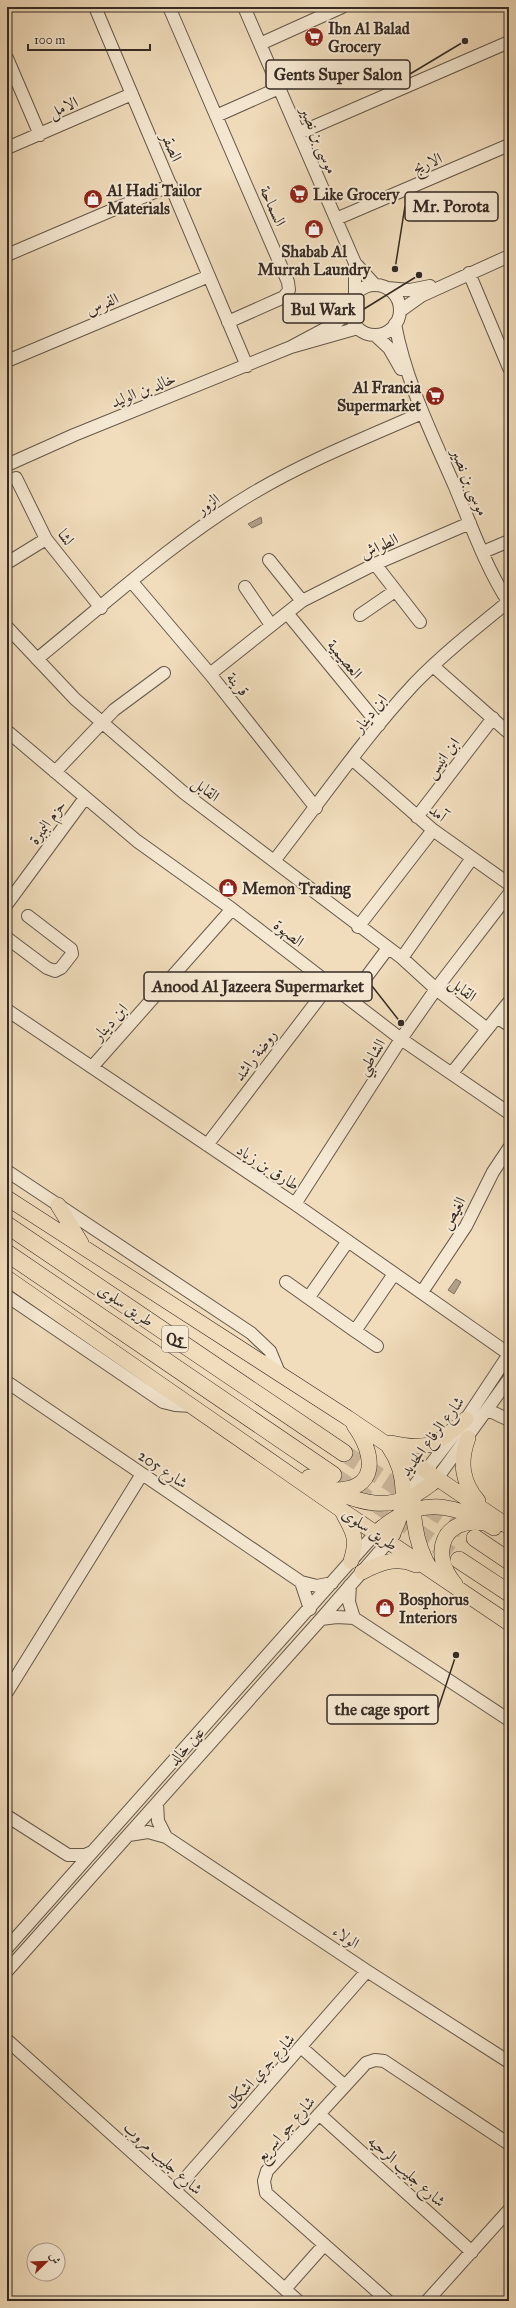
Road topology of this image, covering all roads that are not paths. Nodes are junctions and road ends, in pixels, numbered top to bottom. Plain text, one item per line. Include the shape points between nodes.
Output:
1 (96, 7) edge
2 (169, 7) edge
3 (244, 7) edge
4 (342, 7) edge
5 (509, 42) edge
6 (260, 44) junction
7 (7, 58) edge
8 (279, 88) junction
9 (132, 94) junction
10 (216, 116) junction
11 (299, 133) junction
12 (40, 135) junction
13 (509, 145) edge
14 (7, 148) edge
15 (171, 185) junction
16 (336, 219) junction
17 (7, 255) edge
18 (509, 256) edge
19 (355, 263) junction
20 (469, 273) junction
21 (209, 276) junction
22 (455, 279) junction
23 (375, 285) junction
24 (388, 288) junction
25 (355, 294) junction
26 (350, 311) junction
27 (400, 311) junction
28 (228, 322) junction
29 (395, 324) junction
30 (358, 328) junction
31 (375, 335) junction
32 (291, 347) junction
33 (7, 361) edge
34 (246, 366) junction
35 (509, 368) edge
36 (415, 394) junction
37 (422, 413) junction
38 (7, 465) edge
39 (16, 478) dead end
40 (470, 523) junction
41 (46, 539) junction
42 (509, 541) edge
43 (483, 552) junction
44 (269, 560) dead end
45 (7, 563) edge
46 (374, 564) junction
47 (132, 582) junction
48 (245, 587) dead end
49 (395, 590) junction
50 (302, 601) junction
51 (509, 602) edge
52 (101, 608) junction
53 (287, 613) junction
54 (360, 615) dead end
55 (420, 622) dead end
56 (271, 625) junction
57 (7, 627) edge
58 (37, 659) junction
59 (433, 666) junction
60 (164, 673) dead end
61 (210, 674) junction
62 (493, 718) junction
63 (102, 723) junction
64 (379, 725) junction
65 (7, 731) edge
66 (509, 733) edge
67 (353, 760) junction
68 (55, 772) junction
69 (85, 798) junction
70 (316, 808) junction
71 (417, 817) junction
72 (433, 830) junction
73 (472, 858) junction
74 (274, 861) junction
75 (509, 884) edge
76 (509, 894) edge
77 (7, 904) edge
78 (232, 909) junction
79 (28, 916) dead end
80 (358, 927) junction
81 (7, 938) edge
82 (388, 948) junction
83 (402, 958) junction
84 (330, 984) junction
85 (436, 989) junction
86 (350, 999) junction
87 (509, 1002) edge
88 (7, 1010) edge
89 (498, 1018) junction
90 (509, 1025) edge
91 (487, 1029) junction
92 (401, 1039) junction
93 (92, 1067) junction
94 (452, 1073) junction
95 (509, 1112) edge
96 (206, 1145) junction
97 (509, 1148) edge
98 (7, 1171) edge
99 (7, 1198) edge
100 (295, 1204) junction
101 (58, 1205) junction
102 (7, 1225) edge
103 (348, 1241) junction
104 (84, 1248) junction
105 (7, 1253) edge
106 (394, 1274) junction
107 (7, 1278) edge
108 (286, 1282) dead end
109 (422, 1292) junction
110 (7, 1296) edge
111 (309, 1297) junction
112 (355, 1331) junction
113 (377, 1346) dead end
114 (509, 1354) edge
115 (280, 1375) junction
116 (509, 1379) edge
117 (7, 1382) edge
118 (192, 1406) junction
119 (488, 1410) junction
120 (348, 1418) junction
121 (466, 1419) junction
122 (509, 1420) edge
123 (468, 1438) junction
124 (384, 1442) junction
125 (344, 1453) tunnel mouth
126 (142, 1474) junction
127 (433, 1475) junction
128 (332, 1482) junction
129 (408, 1505) junction
130 (340, 1509) junction
131 (487, 1517) junction
132 (509, 1527) edge
133 (509, 1537) edge
134 (382, 1538) junction
135 (475, 1538) tunnel mouth
136 (459, 1560) tunnel mouth
137 (351, 1561) junction
138 (509, 1561) edge
139 (362, 1572) junction
140 (433, 1572) junction
141 (301, 1582) junction
142 (332, 1583) junction
143 (350, 1585) junction
144 (462, 1592) junction
145 (509, 1593) edge
146 (310, 1609) junction
147 (354, 1618) junction
148 (321, 1620) junction
149 (509, 1623) edge
150 (7, 1692) edge
151 (509, 1720) edge
152 (157, 1803) junction
153 (7, 1816) edge
154 (129, 1835) junction
155 (166, 1837) junction
156 (60, 1852) junction
157 (92, 1852) junction
158 (66, 1882) junction
159 (7, 1948) edge
160 (7, 1971) edge
161 (367, 1971) junction
162 (7, 2040) edge
163 (302, 2048) junction
164 (509, 2062) edge
165 (345, 2086) junction
166 (319, 2114) junction
167 (509, 2144) edge
168 (175, 2190) junction
169 (509, 2210) edge
170 (324, 2245) junction
171 (472, 2252) junction
172 (285, 2289) junction
173 (298, 2301) edge
174 (388, 2301) edge
175 (427, 2301) edge

1 - 9 street, الصقر
2 - 10 street, السماحة
3 - 6 street, موسى بن نصير
4 - 6 street
5 - 11 street
6 - 8 street, موسى بن نصير
7 - 12 street
8 - 10 street
8 - 11 street, موسى بن نصير
9 - 12 street, الامل
9 - 15 street, الصقر
10 - 28 street, السماحة via 288,282 289,290 284,298
11 - 16 street, موسى بن نصير
12 - 14 street, الامل
13 - 16 street, الاريج
15 - 17 street
15 - 21 street, الصقر
16 - 19 street, موسى بن نصير
18 - 20 street
19 - 23 street, موسى بن نصير
19 - 25 street, موسى بن نصير
20 - 22 street
20 - 35 street
21 - 28 street, الصقر
21 - 33 street, الفرس
22 - 24 street via 415,290
22 - 27 street via 417,298
23 - 24 street
23 - 25 street
24 - 27 street via 397,298
25 - 26 street
26 - 30 street
26 - 32 street, خالد بن الوليد via 336,323
27 - 29 street
28 - 34 street, الصقر
29 - 31 street via 383,334
29 - 36 street, موسى بن نصير
30 - 31 street
30 - 32 street, خالد بن الوليد
31 - 36 street, موسى بن نصير via 393,354
32 - 34 street, خالد بن الوليد
34 - 38 street, خالد بن الوليد via 74,435
36 - 37 street, موسى بن نصير
37 - 40 street, موسى بن نصير
37 - 47 street, الزور via 303,465 252,494 197,531
39 - 41 street, لشا
40 - 43 street, موسى بن نصير
40 - 46 street, الطواش
41 - 45 street
41 - 52 street, لشا
42 - 43 street
43 - 51 street, موسى بن نصير
44 - 50 street
46 - 49 street
46 - 50 street, الطواش
47 - 52 street, الزور
47 - 61 street, قرينة
48 - 56 street
49 - 54 street
49 - 55 street
50 - 53 street, الطواش
51 - 59 street, ابن دينار
52 - 58 street, الزور
53 - 56 street, الطواش
53 - 64 street, العصيمية
56 - 61 street, الطواش
57 - 58 street, القابل
58 - 63 street, القابل
59 - 62 street
59 - 64 street, ابن دينار
60 - 63 street via 114,710
61 - 70 street, قرينة
62 - 66 street
62 - 71 street, ابن انيس
63 - 68 street
63 - 74 street, القابل via 184,793
64 - 67 street, ابن دينار
65 - 68 street, الصهوة
67 - 70 street, ابن دينار
67 - 71 street, آمد
68 - 69 street, الصهوة
69 - 77 street, حزم البمبرة
69 - 78 street, الصهوة via 104,811 137,841
70 - 74 street, ابن دينار
71 - 72 street, آمد
72 - 73 street, آمد
72 - 80 street
73 - 75 street, آمد
73 - 83 street
74 - 80 street, القابل
76 - 85 street, الشاطبي
78 - 84 street, الصهوة
78 - 93 street, ابن دينار
79 - 81 street via 71,949 72,954 61,968 55,971 47,968
80 - 82 street, القابل
82 - 83 street, القابل
82 - 86 street
83 - 85 street, القابل
84 - 86 street, الصهوة
84 - 96 street, روضة راشد
85 - 91 street, القابل
85 - 92 street, الشاطبي
86 - 92 street, الصهوة
87 - 89 street
88 - 93 street, طارق بن زياد
89 - 90 street
89 - 91 street
91 - 94 street
92 - 94 street, الصهوة
92 - 100 street, الشاطبي
93 - 96 street, طارق بن زياد
94 - 95 street, الصهوة
96 - 100 street, طارق بن زياد
97 - 109 street, الغيص via 493,1172 466,1226
98 - 101 street
99 - 104 main road, طريق سلوى
100 - 103 street, طارق بن زياد
101 - 104 main road
101 - 115 street via 251,1332 270,1351
102 - 125 highway, طريق سلوى / Q5
103 - 106 street, طارق بن زياد
103 - 111 street
104 - 115 main road, طريق سلوى
105 - 128 highway, طريق سلوى / Q5
106 - 109 street, طارق بن زياد
106 - 112 street
107 - 118 main road, طريق سلوى
108 - 111 street
109 - 114 street, طارق بن زياد
110 - 118 street via 164,1402
111 - 112 street
112 - 113 street
114 - 121 street, شارع الرفاع الجديد
115 - 120 main road, طريق سلوى
116 - 119 street, شارع الرفاع الجديد
117 - 126 street, شارع 205
118 - 128 main road via 227,1422
118 - 130 main road, طريق سلوى
119 - 122 street
119 - 123 street, شارع الرفاع الجديد
120 - 124 main road, طريق سلوى
120 - 128 main road via 366,1444 369,1470 356,1485 348,1489
121 - 124 main road via 431,1445 406,1447
121 - 127 street, شارع الرفاع الجديد
123 - 127 street, شارع الرفاع الجديد
123 - 131 main road via 462,1458 463,1475
124 - 127 main road, طريق سلوى
124 - 129 main road via 400,1469
126 - 141 street, شارع 205
126 - 150 street
127 - 129 main road
127 - 131 main road, طريق سلوى
128 - 129 main road via 359,1501
129 - 131 main road via 457,1509
129 - 134 main road
129 - 140 main road via 422,1554
130 - 134 main road, طريق سلوى
130 - 137 main road via 355,1539
131 - 132 main road, طريق سلوى
131 - 133 main road
131 - 144 main road via 454,1527 446,1535 441,1546 441,1559 445,1571
134 - 137 street, عين خالد
134 - 139 street, عين خالد
134 - 140 main road, طريق سلوى
135 - 138 highway
136 - 145 highway
137 - 142 street, عين خالد
139 - 140 main road via 380,1564 400,1560
139 - 143 street, عين خالد
140 - 144 main road, طريق سلوى
141 - 142 street, شارع 205 via 317,1586
141 - 146 street
142 - 146 street, عين خالد
143 - 147 street via 349,1602
143 - 148 street, عين خالد
144 - 149 main road, طريق سلوى
146 - 157 street, عين خالد
147 - 148 street
147 - 151 street
148 - 152 street, عين خالد
152 - 154 street, عين خالد
152 - 155 street via 158,1821
153 - 156 street
154 - 155 street, الولاء via 148,1832
154 - 160 street, عين خالد
155 - 161 street, الولاء
156 - 157 street via 76,1856
156 - 158 street via 67,1866
157 - 158 street, عين خالد
158 - 159 street, عين خالد
161 - 163 street, شارع جري اشكال
161 - 164 street, الولاء
162 - 168 street, شارع جليب مروب
163 - 165 street
163 - 168 street, شارع جري اشكال
165 - 166 street, شارع جو اسريع
165 - 167 street, شارع جو اسريع via 366,2063 384,2061
166 - 170 street, شارع جو اسريع via 267,2171 264,2181 266,2193
166 - 171 street, شارع جليب الرحيه
168 - 172 street, شارع جليب مروب
169 - 171 street
170 - 172 street
170 - 174 street, شارع جو اسريع
171 - 175 street
172 - 173 street, شارع جليب مروب

